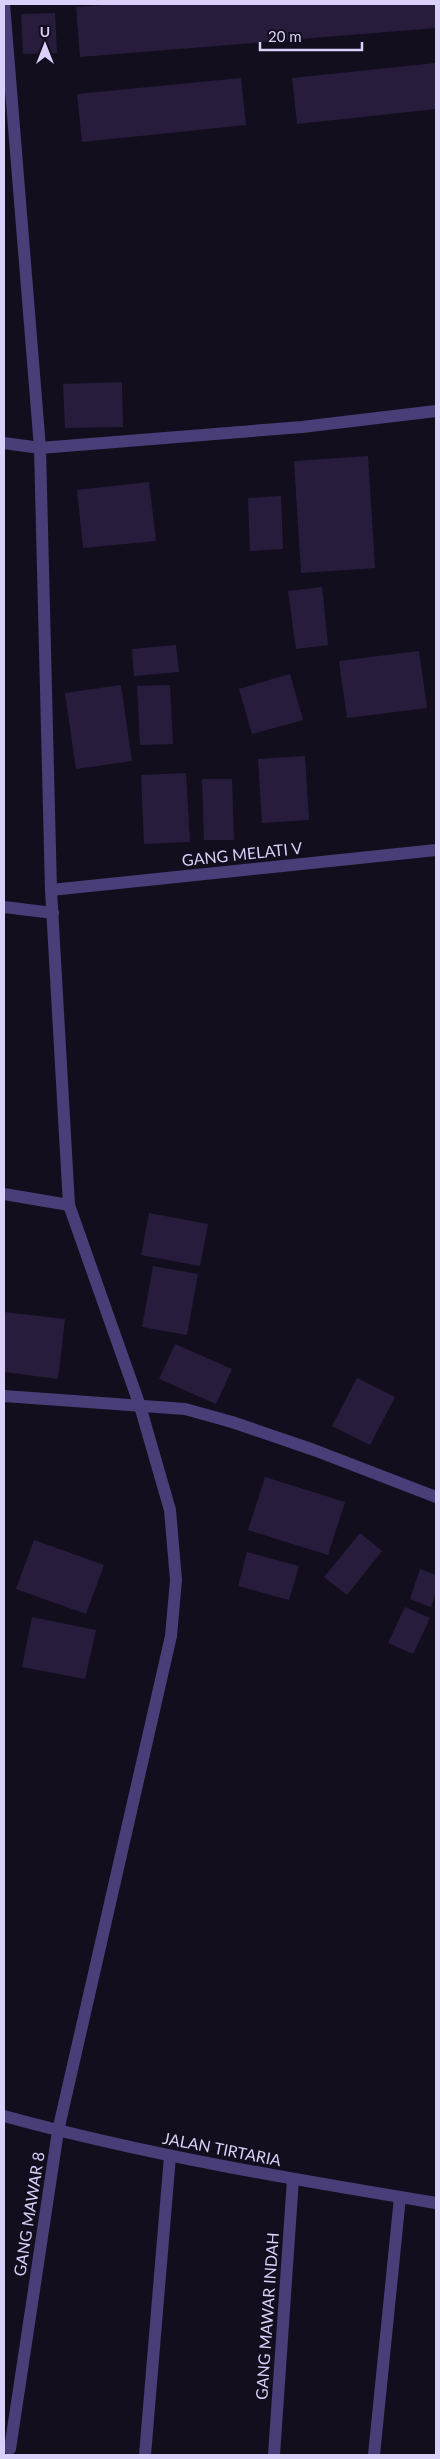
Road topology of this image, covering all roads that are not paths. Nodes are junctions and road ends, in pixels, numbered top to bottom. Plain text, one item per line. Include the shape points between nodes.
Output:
1 (4, 4) edge
2 (436, 411) edge
3 (4, 443) edge
4 (40, 448) junction
5 (436, 850) edge
6 (51, 890) junction
7 (4, 907) edge
8 (53, 913) junction
9 (4, 1194) edge
10 (68, 1205) junction
11 (4, 1396) edge
12 (140, 1406) junction
13 (436, 1497) edge
14 (4, 2116) edge
15 (58, 2131) junction
16 (170, 2156) junction
17 (293, 2179) junction
18 (400, 2197) junction
19 (436, 2203) edge
20 (10, 2449) dead end
21 (145, 2455) edge
22 (274, 2455) edge
23 (374, 2455) edge

1 - 4 street, GANG MAWAR 8
2 - 4 street
3 - 4 street
4 - 6 street, GANG MAWAR 8
5 - 6 street, GANG MELATI V
6 - 8 street, GANG MAWAR 8
7 - 8 street
8 - 10 street, GANG MAWAR 8
9 - 10 street
10 - 12 street, GANG MAWAR 8
11 - 12 street
12 - 13 street via 185,1409 232,1422
12 - 15 street, GANG MAWAR 8 via 170,1510 176,1580 171,1636
14 - 15 street, JALAN TIRTARIA
15 - 16 street, JALAN TIRTARIA
15 - 20 street, GANG MAWAR 8
16 - 17 street, JALAN TIRTARIA
16 - 21 street
17 - 18 street, JALAN TIRTARIA
17 - 22 street, GANG MAWAR INDAH
18 - 19 street, JALAN TIRTARIA
18 - 23 street

